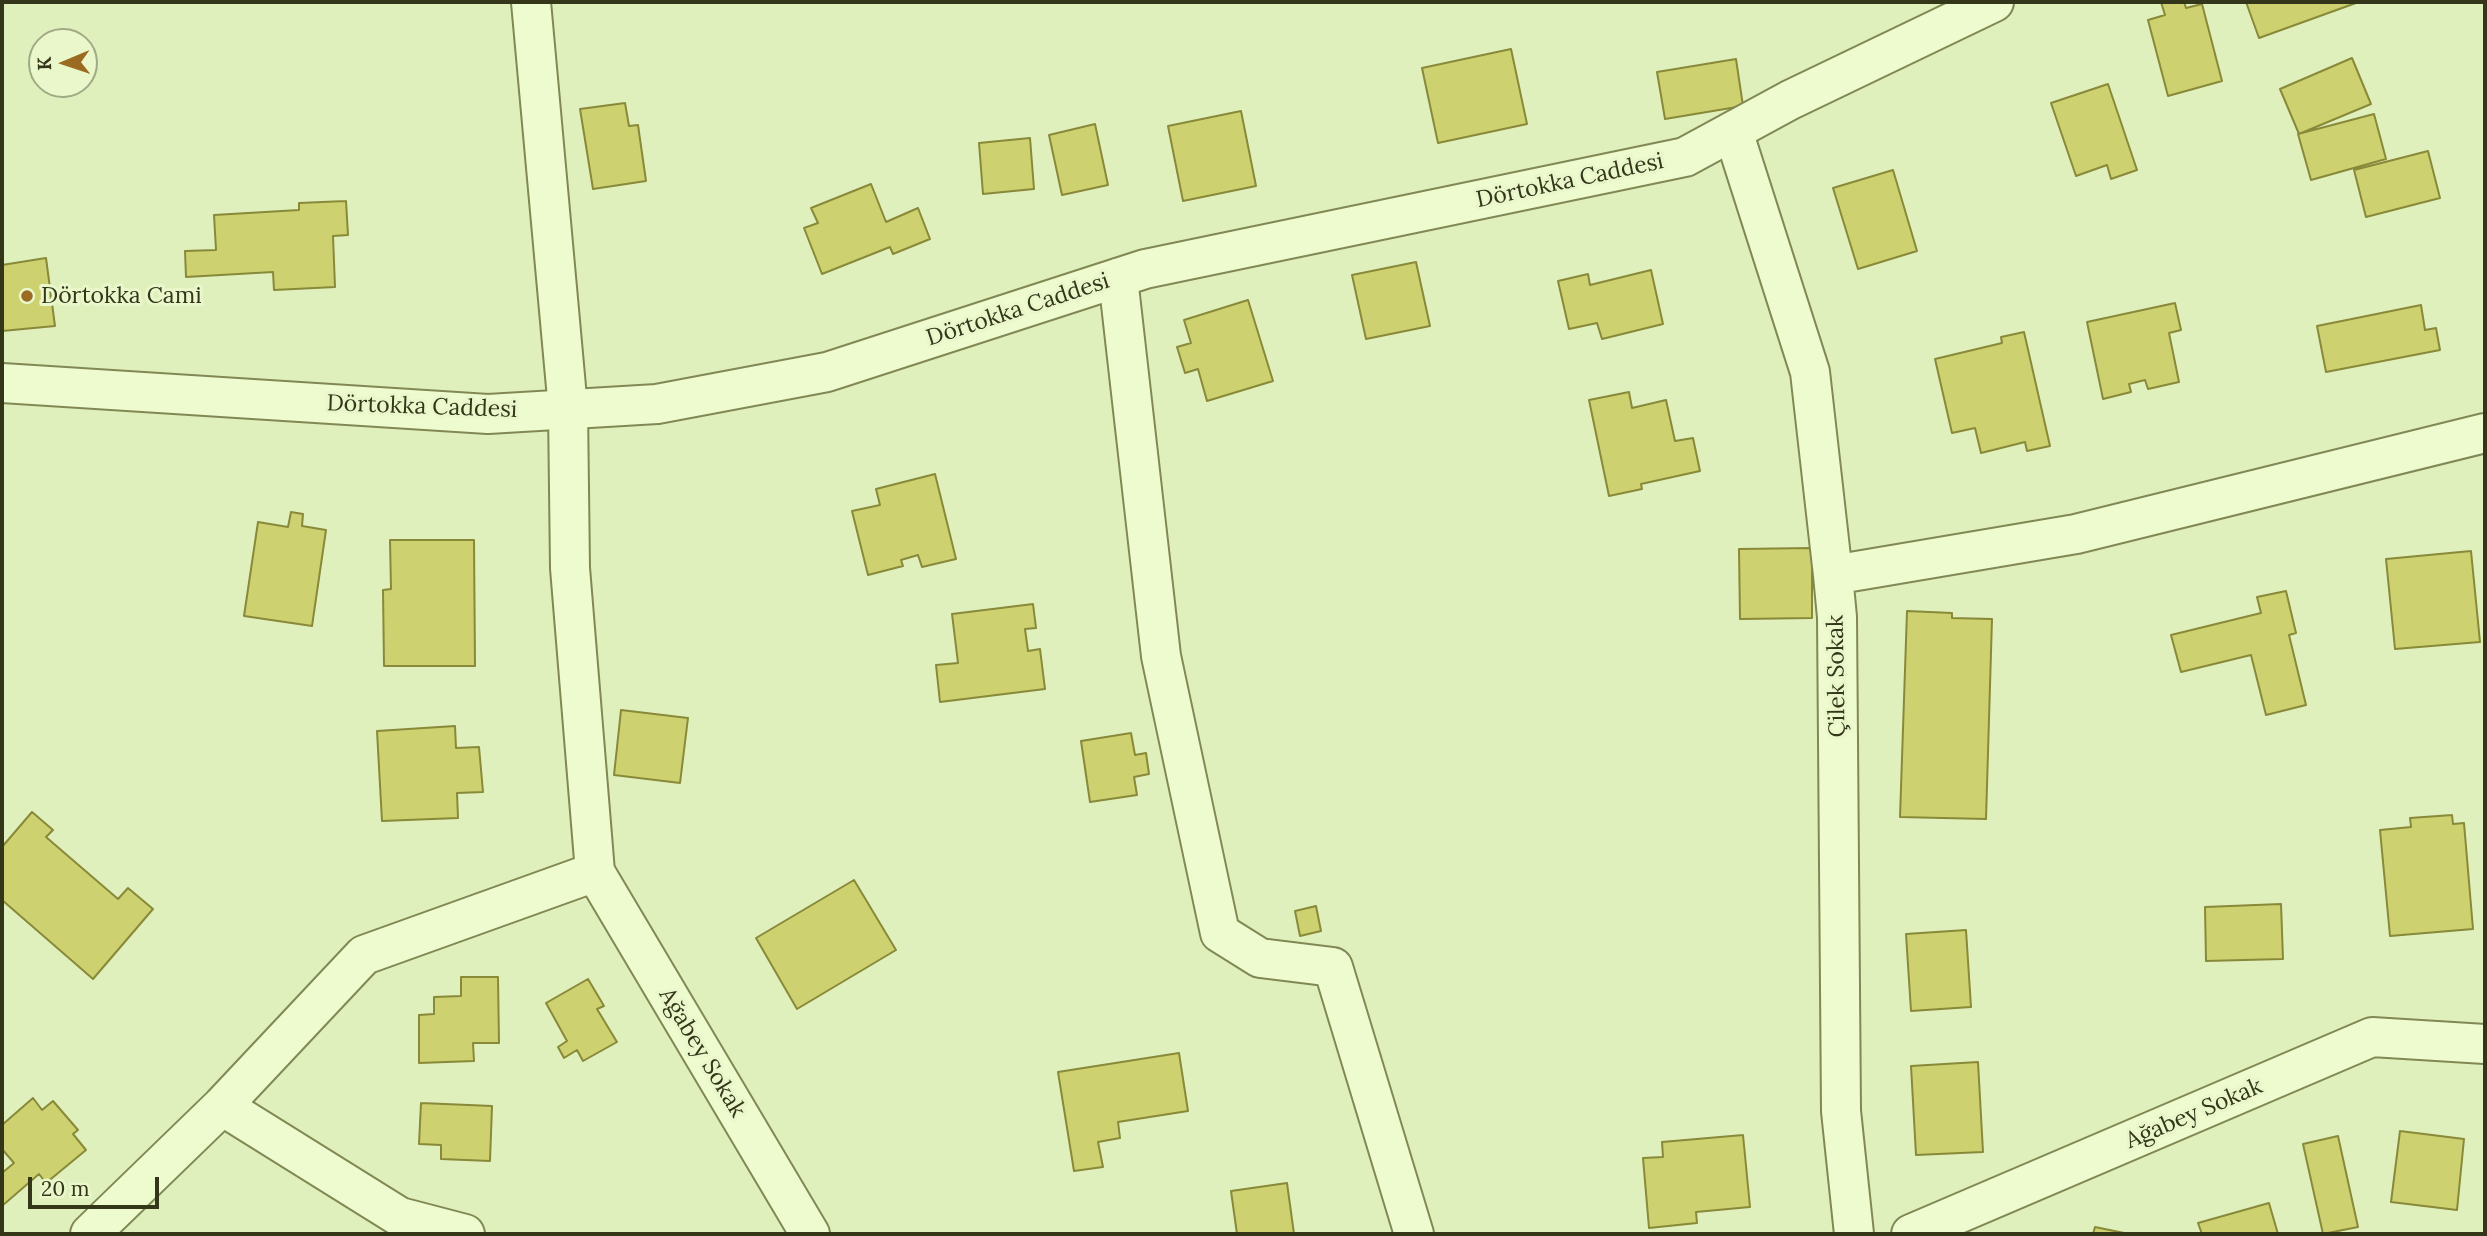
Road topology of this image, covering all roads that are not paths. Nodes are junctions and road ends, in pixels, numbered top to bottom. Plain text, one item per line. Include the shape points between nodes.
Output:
1 (531, 2) edge
2 (1994, 2) edge
3 (1733, 131) junction
4 (1118, 278) junction
5 (2, 383) edge
6 (568, 409) junction
7 (2485, 433) edge
8 (1833, 575) junction
9 (595, 872) junction
10 (2485, 1044) edge
11 (222, 1106) junction
12 (785, 1217) edge
13 (90, 1234) edge
14 (464, 1234) edge
15 (810, 1234) edge
16 (1414, 1234) edge
17 (1854, 1234) edge
18 (1911, 1234) edge

1 - 6 street
2 - 3 street, Dörtokka Caddesi
3 - 4 street, Dörtokka Caddesi via 1685,157
3 - 8 street, Çilek Sokak via 1810,372
4 - 6 street, Dörtokka Caddesi via 827,372 657,404
4 - 16 street via 1161,656 1220,933 1260,958 1333,967
5 - 6 street, Dörtokka Caddesi via 488,414
6 - 9 street via 570,568
7 - 8 street via 2076,534
8 - 17 street, Çilek Sokak via 1841,1111
9 - 11 street via 364,955
9 - 12 street, Ağabey Sokak
10 - 18 street, Ağabey Sokak via 2372,1037
11 - 13 street
11 - 14 street via 400,1217
12 - 15 street, Ağabey Sokak

